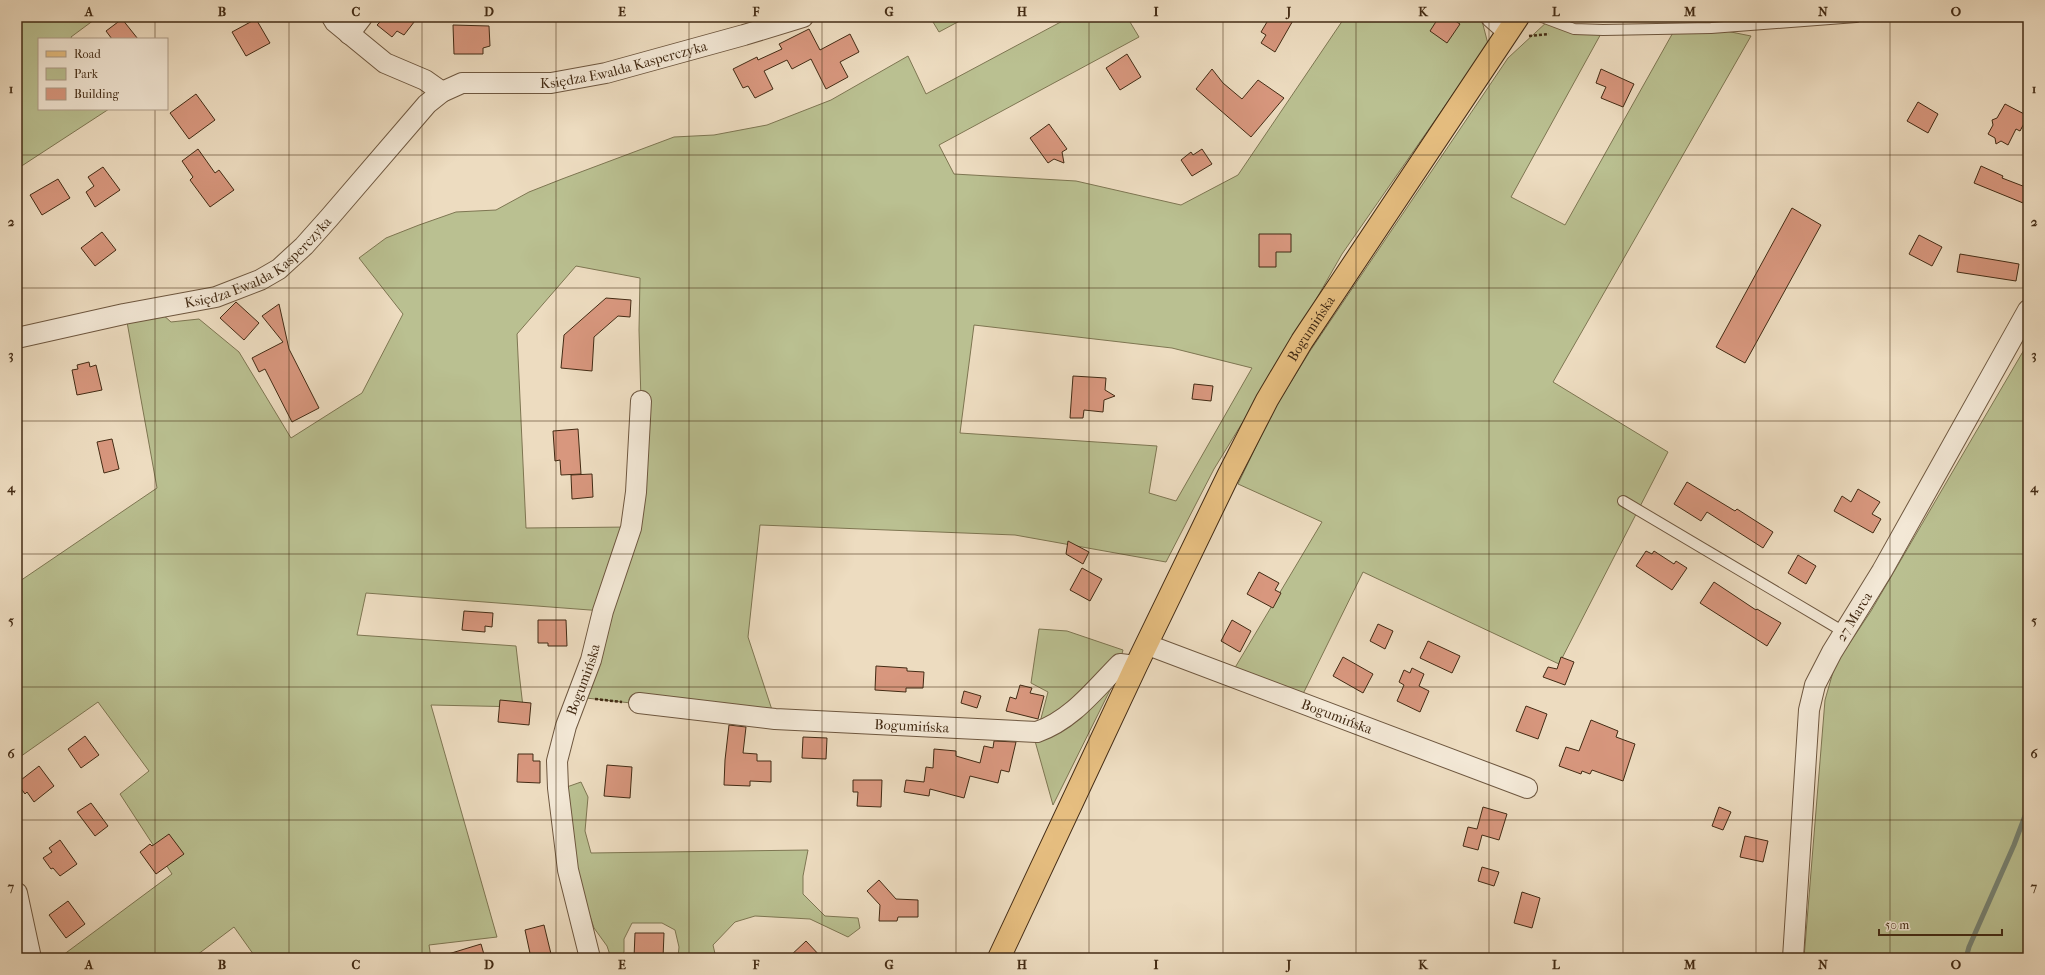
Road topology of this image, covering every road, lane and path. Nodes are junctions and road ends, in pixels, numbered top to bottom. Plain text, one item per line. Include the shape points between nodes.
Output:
1 (332, 17) edge
2 (362, 17) edge
3 (803, 17) edge
4 (1491, 17) edge
5 (1856, 17) edge
6 (1545, 18) edge
7 (1517, 29) edge
8 (349, 34) junction
9 (442, 92) junction
10 (2028, 310) edge
11 (17, 338) edge
12 (642, 401) dead end
13 (1623, 501) dead end
14 (1844, 632) junction
15 (1148, 645) junction
16 (1136, 666) junction
17 (577, 697) junction
18 (638, 703) joint
19 (1527, 788) dead end
20 (17, 892) edge
21 (31, 958) edge
22 (590, 958) edge
23 (998, 958) edge
24 (1793, 958) edge

1 - 8 street
2 - 8 street
3 - 9 street, Księdza Ewalda Kasperczyka via 606,73 551,83 462,83
4 - 7 street
5 - 6 lane via 1652,30 1574,29
6 - 7 path via 1549,35 1529,36
7 - 15 main road, Bogumińska via 1302,342 1267,400
8 - 9 street via 385,63 425,80
9 - 11 street, Księdza Ewalda Kasperczyka via 427,104 329,218 280,269 260,280 216,297
10 - 14 street, 27 Marca via 1882,571
12 - 17 street, Bogumińska via 631,528 603,611 592,660
13 - 14 lane
14 - 24 street, 27 Marca via 1815,685 1809,710
15 - 16 main road, Bogumińska
15 - 19 street, Bogumińska
16 - 18 street, Bogumińska via 1120,664 1076,709 1052,726 1037,732 775,719
16 - 23 main road, Bogumińska
17 - 18 path
17 - 22 street, Bogumińska via 557,760 558,788 568,870
20 - 21 street

